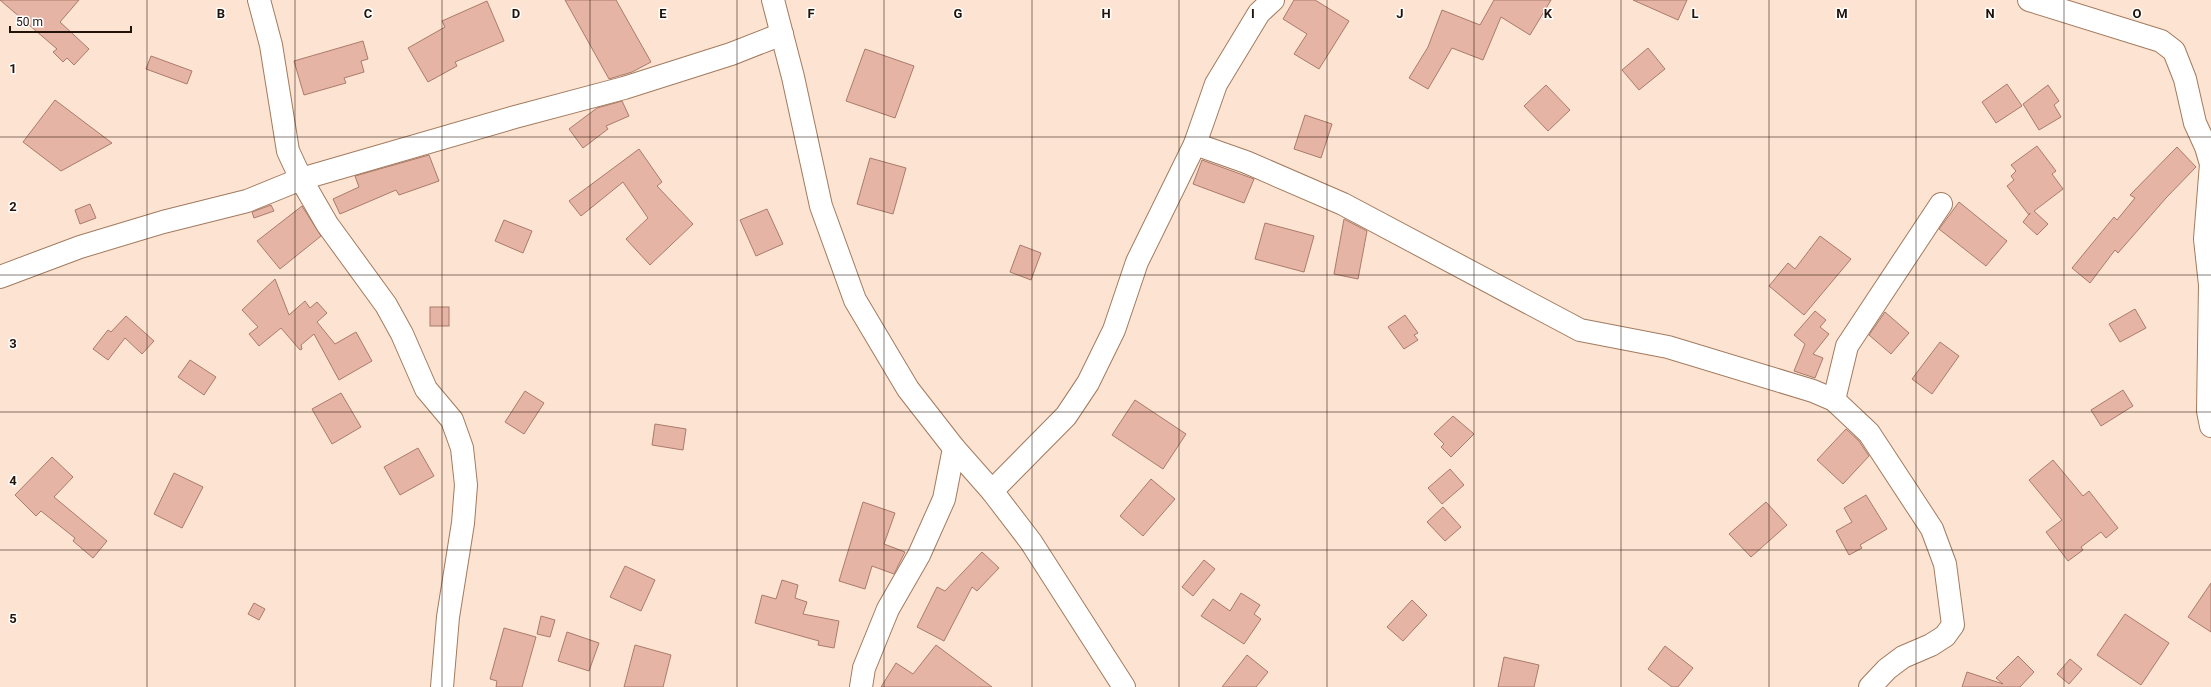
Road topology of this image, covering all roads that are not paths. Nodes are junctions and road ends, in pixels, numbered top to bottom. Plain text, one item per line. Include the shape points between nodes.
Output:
1 (259, 0) edge
2 (773, 0) edge
3 (2029, 0) edge
4 (1261, 4) edge
5 (782, 34) junction
6 (1194, 144) junction
7 (301, 179) junction
8 (1941, 204) dead end
9 (0, 277) edge
10 (1834, 400) junction
11 (2211, 426) edge
12 (954, 448) junction
13 (992, 491) junction
14 (442, 687) edge
15 (861, 687) edge
16 (1124, 687) edge
17 (1870, 687) edge

1 - 7 street via 271,45 288,151
2 - 5 street
3 - 11 street via 2161,41 2174,51 2185,79 2195,123 2211,164 2205,239 2210,285 2208,411
4 - 6 street via 1216,84
5 - 7 street via 731,54 624,88
5 - 12 street via 822,206 855,300 908,390
6 - 10 street via 1246,162 1343,204 1580,330 1668,347 1813,391
6 - 13 street via 1137,262 1114,330 1088,383 1066,416
7 - 9 street via 247,201 163,222 80,247
7 - 14 street via 327,224 386,305 426,389 452,420 462,448 466,485 463,523 448,617
8 - 10 street via 1847,346
10 - 17 street via 1869,433 1932,529 1945,564 1953,613 1953,625 1945,636 1903,657
12 - 13 street
12 - 15 street via 944,499 919,555 888,609 864,668
13 - 16 street via 1031,542

